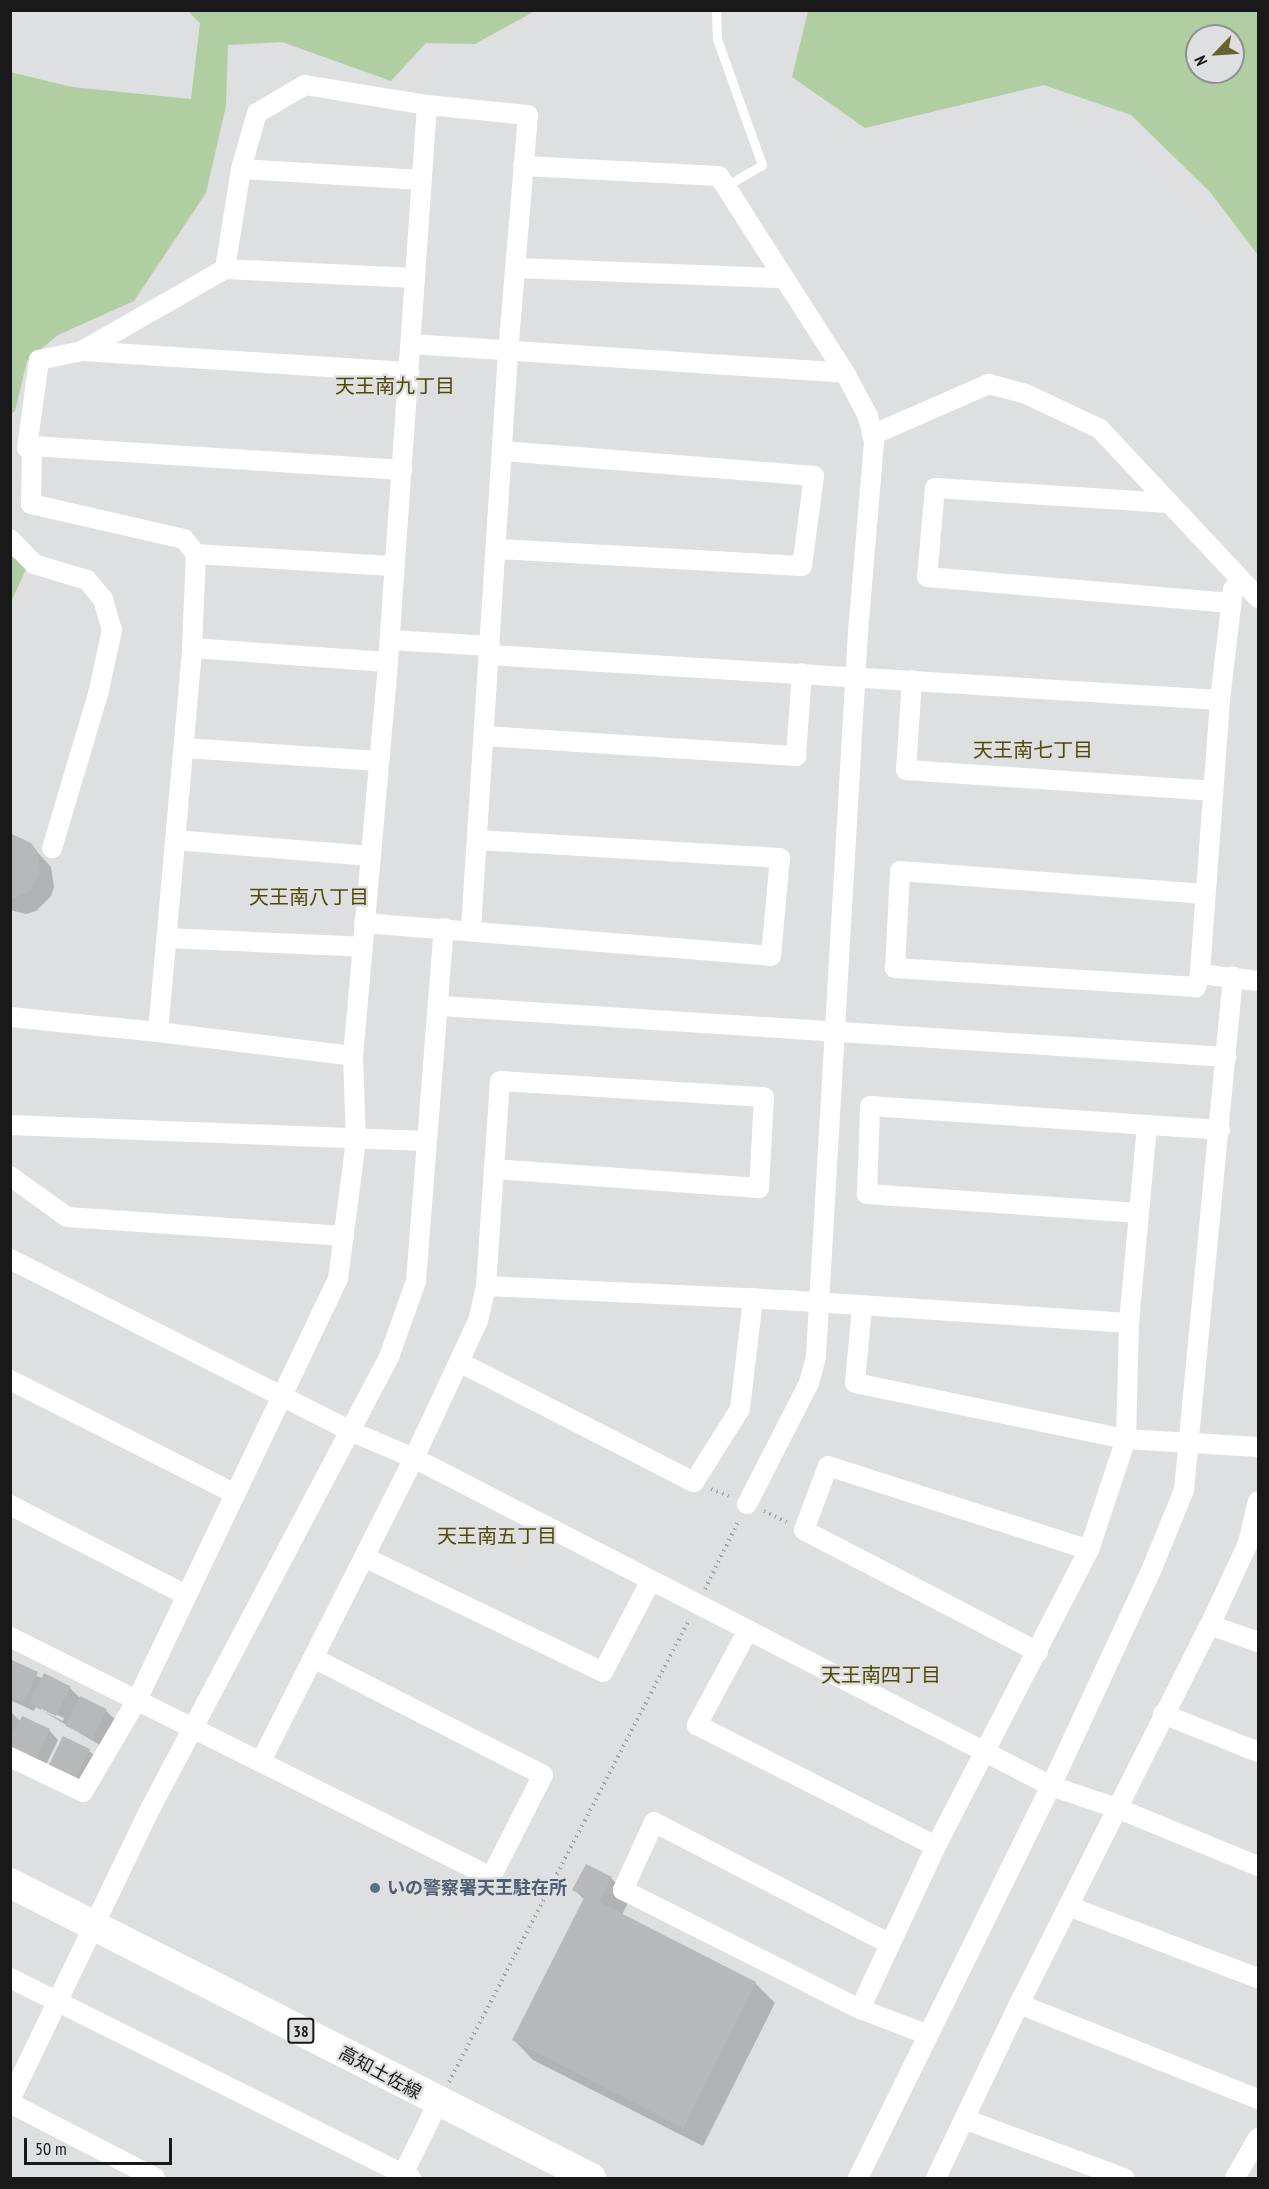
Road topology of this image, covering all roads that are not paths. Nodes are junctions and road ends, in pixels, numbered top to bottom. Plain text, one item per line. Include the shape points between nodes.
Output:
1 (716, 10) edge
2 (427, 105) junction
3 (523, 166) junction
4 (241, 169) junction
5 (422, 180) junction
6 (726, 186) junction
7 (517, 268) junction
8 (225, 269) junction
9 (415, 278) junction
10 (783, 278) junction
11 (411, 344) junction
12 (82, 351) junction
13 (508, 353) junction
14 (408, 372) junction
15 (845, 373) junction
16 (872, 435) junction
17 (23, 449) edge
18 (503, 451) junction
19 (402, 470) junction
20 (1169, 503) junction
21 (10, 539) edge
22 (498, 549) junction
23 (196, 554) junction
24 (395, 566) junction
25 (1235, 573) junction
26 (1258, 598) edge
27 (1231, 603) junction
28 (390, 640) junction
29 (192, 648) junction
30 (490, 650) junction
31 (388, 662) junction
32 (802, 673) junction
33 (858, 676) junction
34 (912, 680) junction
35 (1221, 700) junction
36 (485, 736) junction
37 (184, 748) junction
38 (379, 761) junction
39 (1211, 790) junction
40 (176, 840) junction
41 (478, 840) junction
42 (52, 848) dead end
43 (370, 856) junction
44 (1205, 894) junction
45 (364, 922) junction
46 (444, 928) junction
47 (471, 929) junction
48 (167, 938) junction
49 (362, 947) junction
50 (1200, 974) junction
51 (1233, 976) junction
52 (1258, 981) edge
53 (440, 1006) junction
54 (10, 1017) edge
55 (158, 1032) junction
56 (835, 1032) junction
57 (353, 1056) junction
58 (1226, 1057) junction
59 (10, 1125) edge
60 (1147, 1127) junction
61 (1220, 1130) junction
62 (356, 1141) junction
63 (425, 1141) junction
64 (494, 1169) junction
65 (10, 1176) edge
66 (1139, 1213) junction
67 (344, 1236) junction
68 (10, 1259) edge
69 (486, 1286) junction
70 (753, 1298) junction
71 (820, 1304) junction
72 (862, 1307) junction
73 (1129, 1323) junction
74 (459, 1362) junction
75 (10, 1380) edge
76 (285, 1396) junction
77 (350, 1431) junction
78 (1126, 1439) junction
79 (1188, 1441) junction
80 (1258, 1447) edge
81 (414, 1458) junction
82 (236, 1494) junction
83 (1258, 1502) edge
84 (747, 1504) road end
85 (10, 1505) edge
86 (1253, 1544) edge
87 (1089, 1550) junction
88 (364, 1557) junction
89 (650, 1582) junction
90 (186, 1595) junction
91 (1210, 1626) junction
92 (747, 1632) junction
93 (10, 1637) edge
94 (1258, 1642) edge
95 (1038, 1652) junction
96 (313, 1658) junction
97 (137, 1700) junction
98 (1163, 1714) junction
99 (193, 1729) junction
100 (984, 1750) junction
101 (1258, 1752) edge
102 (10, 1757) edge
103 (261, 1761) junction
104 (1051, 1786) junction
105 (1119, 1809) junction
106 (936, 1846) junction
107 (1258, 1866) edge
108 (10, 1882) edge
109 (1068, 1906) junction
110 (97, 1924) junction
111 (888, 1943) junction
112 (10, 1978) edge
113 (1258, 1978) edge
114 (57, 2003) junction
115 (1019, 2004) junction
116 (860, 2009) junction
117 (926, 2034) junction
118 (1258, 2099) edge
119 (10, 2101) edge
120 (438, 2103) junction
121 (964, 2120) junction
122 (1258, 2138) edge
123 (405, 2177) edge
124 (861, 2177) edge
125 (155, 2178) edge
126 (591, 2178) edge
127 (936, 2178) edge
128 (1124, 2178) edge
129 (1235, 2178) edge

1 - 6 lane via 717,39 762,165
2 - 3 street via 528,115
2 - 4 street via 305,85 257,113
2 - 5 street
3 - 6 street via 719,176
3 - 7 street
4 - 5 street
4 - 8 street
5 - 9 street
6 - 10 street
7 - 10 street
7 - 13 street
8 - 9 street
8 - 12 street
9 - 11 street
10 - 15 street
11 - 13 street
11 - 14 street
12 - 14 street
12 - 17 street via 39,360
13 - 15 street
13 - 18 street
14 - 19 street
15 - 16 street via 868,416
16 - 20 street via 989,384 1026,394 1100,429
16 - 33 street
17 - 19 street
17 - 23 street via 31,504 184,539
18 - 22 street
18 - 22 street via 814,476 802,566
19 - 24 street
20 - 25 street
20 - 27 street via 935,488 927,577
21 - 42 street via 34,564 87,580 103,599 112,630 99,694
22 - 30 street
23 - 24 street
23 - 29 street
24 - 28 street
25 - 26 street
25 - 27 street
27 - 35 street
28 - 30 street
28 - 31 street
29 - 31 street
29 - 37 street
30 - 32 street
30 - 36 street
31 - 38 street
32 - 33 street
32 - 36 street via 796,756
33 - 34 street
33 - 56 street
34 - 35 street
34 - 39 street via 906,770
35 - 39 street
36 - 41 street
37 - 38 street
37 - 40 street
38 - 43 street
39 - 44 street
40 - 43 street
40 - 48 street
41 - 47 street
41 - 47 street via 780,858 771,956
43 - 45 street
44 - 50 street
44 - 50 street via 900,870 895,968 1196,987
45 - 46 street
45 - 49 street
46 - 47 street
46 - 53 street
48 - 49 street
48 - 55 street
49 - 57 street
50 - 51 street
51 - 52 street
51 - 58 street
53 - 56 street
53 - 63 street
54 - 55 street
55 - 57 street
56 - 58 street
56 - 71 street
57 - 62 street
58 - 61 street
59 - 62 street
60 - 61 street
60 - 66 street
60 - 66 street via 870,1106 867,1194
61 - 79 street
62 - 63 street
62 - 67 street
63 - 77 street via 416,1281 389,1357
64 - 64 street via 759,1188 764,1097 500,1081
64 - 69 street
65 - 67 street via 67,1217
66 - 73 street
67 - 76 street via 338,1279
68 - 76 street
69 - 70 street
69 - 74 street via 478,1321
70 - 71 street
70 - 74 street via 740,1409 694,1482
71 - 72 street
71 - 84 street via 816,1357 809,1383
72 - 73 street
72 - 78 street via 855,1383
73 - 78 street
74 - 81 street
75 - 82 street
76 - 77 street
76 - 82 street
77 - 81 street
77 - 99 street
78 - 79 street
78 - 87 street
79 - 80 street
79 - 104 street via 1184,1490
81 - 88 street
81 - 89 street
82 - 90 street
83 - 86 street
85 - 90 street
86 - 91 street
87 - 95 street
87 - 95 street via 828,1466 804,1530
88 - 89 street via 603,1671
88 - 96 street
89 - 92 street
90 - 97 street
91 - 94 street
91 - 98 street
92 - 100 street
92 - 106 street via 697,1725
93 - 97 street
95 - 100 street
96 - 103 street
96 - 103 street via 543,1775 491,1877
97 - 99 street
97 - 102 street via 83,1792
98 - 101 street
98 - 105 street
99 - 103 street
99 - 110 street via 148,1813
100 - 104 street
100 - 106 street
104 - 105 street
104 - 117 street
105 - 107 street
105 - 109 street
106 - 111 street
108 - 110 main road, 高知土佐線 / 38
109 - 113 street
109 - 115 street
110 - 114 street
110 - 120 main road, 高知土佐線 / 38
111 - 116 street
111 - 116 street via 654,1822 623,1890
112 - 114 street
114 - 119 street
114 - 123 street
115 - 118 street
115 - 121 street
116 - 117 street
117 - 124 street
119 - 125 street
120 - 123 street
120 - 126 main road, 高知土佐線 / 38
121 - 127 street
121 - 128 street
122 - 129 street

